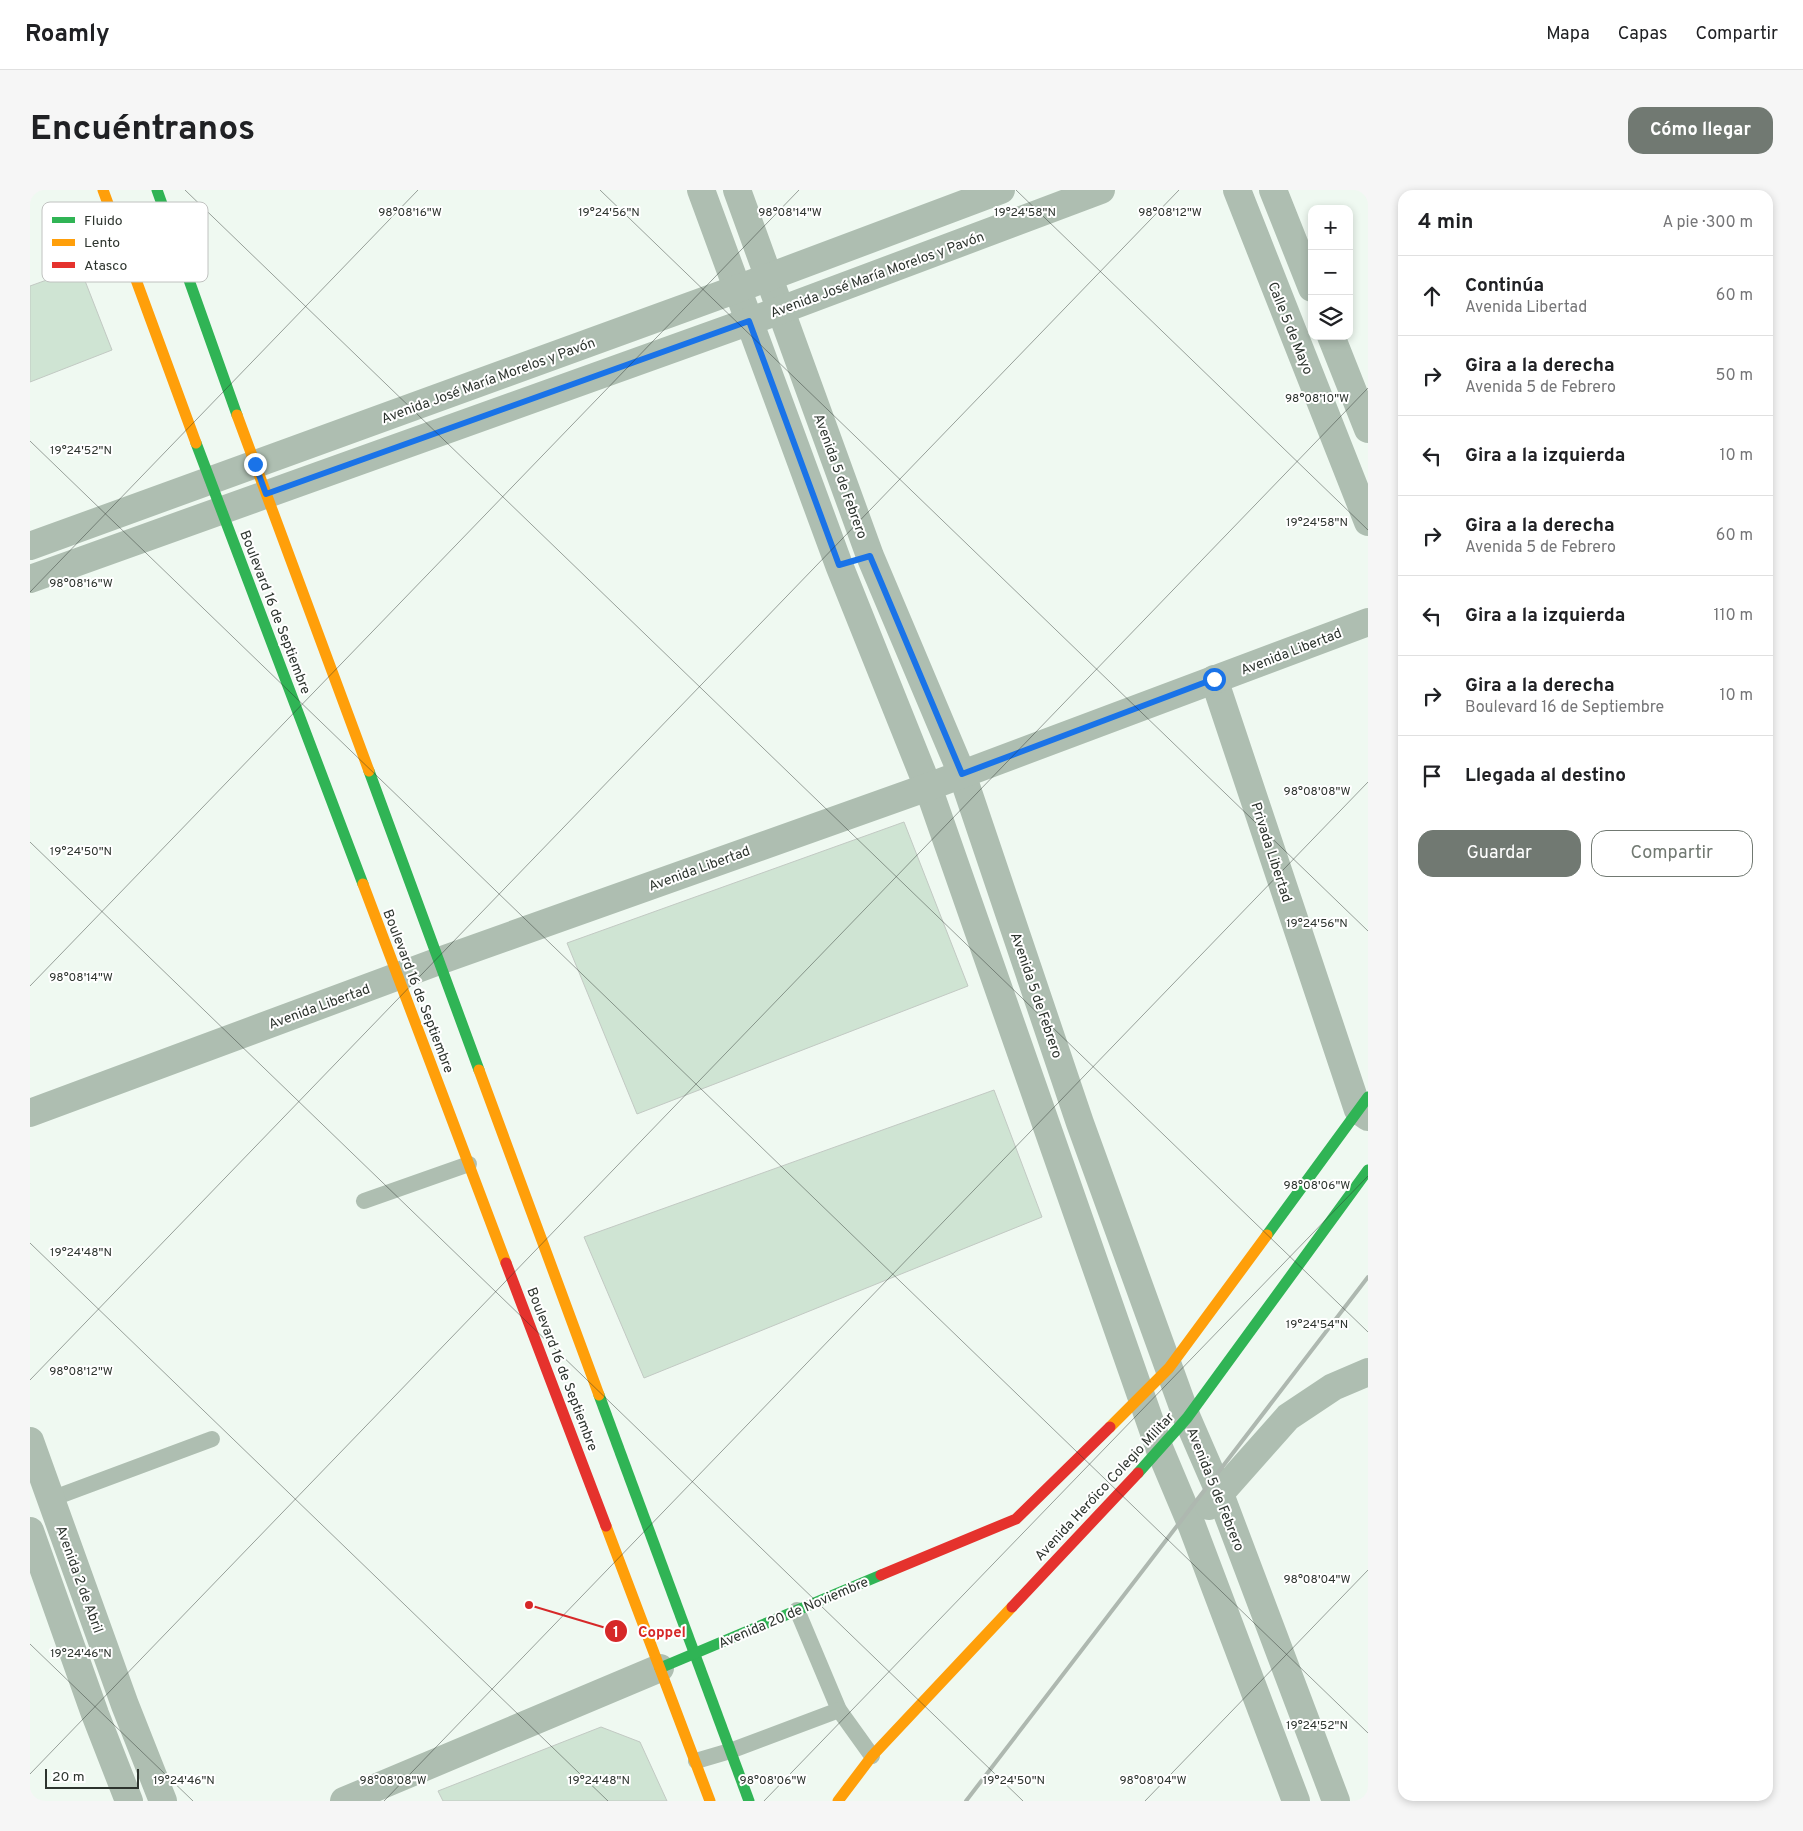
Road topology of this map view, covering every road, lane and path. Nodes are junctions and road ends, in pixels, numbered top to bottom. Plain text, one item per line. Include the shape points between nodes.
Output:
1 (103, 190) edge
2 (157, 190) edge
3 (701, 190) edge
4 (737, 190) edge
5 (1001, 190) edge
6 (1101, 190) edge
7 (1237, 190) edge
8 (1272, 190) edge
9 (107, 202) edge
10 (161, 202) edge
11 (769, 278) junction
12 (1308, 280) edge
13 (137, 282) edge
14 (190, 282) edge
15 (1308, 288) edge
16 (737, 289) junction
17 (1280, 299) junction
18 (781, 310) junction
19 (749, 321) junction
20 (1333, 340) edge
21 (1368, 429) edge
22 (1368, 438) edge
23 (1340, 450) junction
24 (255, 464) junction
25 (210, 480) junction
26 (266, 494) junction
27 (221, 509) junction
28 (1368, 522) edge
29 (38, 543) edge
30 (870, 556) junction
31 (839, 565) junction
32 (57, 569) junction
33 (30, 579) edge
34 (1368, 622) edge
35 (1214, 679) junction
36 (962, 774) junction
37 (928, 787) junction
38 (439, 961) junction
39 (398, 977) junction
40 (1365, 1108) edge
41 (30, 1113) edge
42 (1080, 1123) junction
43 (1048, 1132) junction
44 (469, 1164) junction
45 (1368, 1170) edge
46 (364, 1201) dead end
47 (1169, 1368) junction
48 (1368, 1372) edge
49 (1142, 1397) junction
50 (1187, 1418) junction
51 (212, 1440) dead end
52 (30, 1441) edge
53 (1160, 1450) junction
54 (1220, 1494) junction
55 (51, 1500) junction
56 (1192, 1526) junction
57 (63, 1530) junction
58 (32, 1536) edge
59 (797, 1610) junction
60 (695, 1654) junction
61 (660, 1668) junction
62 (125, 1705) junction
63 (1300, 1708) junction
64 (839, 1710) junction
65 (95, 1714) junction
66 (1266, 1721) junction
67 (730, 1751) junction
68 (872, 1756) junction
69 (696, 1761) junction
70 (361, 1798) edge
71 (129, 1801) edge
72 (163, 1801) edge
73 (710, 1801) edge
74 (749, 1801) edge
75 (838, 1801) edge
76 (1296, 1801) edge
77 (1336, 1801) edge

1 - 9 main road, Boulevard 16 de Septiembre
2 - 10 main road, Boulevard 16 de Septiembre
3 - 16 street
4 - 11 street, Avenida 5 de Febrero
5 - 11 street, Avenida José María Morelos y Pavón
6 - 18 street, Avenida José María Morelos y Pavón
7 - 17 street, Calle 5 de Mayo
8 - 12 street
11 - 16 street, Avenida José María Morelos y Pavón
11 - 18 street, Avenida 5 de Febrero
13 - 25 main road, Boulevard 16 de Septiembre
14 - 24 main road, Boulevard 16 de Septiembre
15 - 17 street
16 - 19 street
16 - 24 street, Avenida José María Morelos y Pavón
17 - 23 street, Calle 5 de Mayo
18 - 19 street, Avenida José María Morelos y Pavón
18 - 30 street, Avenida 5 de Febrero
19 - 26 street, Avenida José María Morelos y Pavón
19 - 31 street
20 - 21 street
22 - 23 street
23 - 28 street, Calle 5 de Mayo
24 - 25 street, Avenida José María Morelos y Pavón
24 - 26 main road, Boulevard 16 de Septiembre
25 - 27 main road, Boulevard 16 de Septiembre
25 - 29 street, Avenida José María Morelos y Pavón
26 - 27 street, Avenida José María Morelos y Pavón
26 - 38 main road, Boulevard 16 de Septiembre
27 - 32 street, Avenida José María Morelos y Pavón
27 - 39 main road, Boulevard 16 de Septiembre
29 - 32 street
30 - 31 street
30 - 36 street, Avenida 5 de Febrero
31 - 37 street
32 - 33 street, Avenida José María Morelos y Pavón
34 - 35 street, Avenida Libertad
35 - 36 street, Avenida Libertad
35 - 40 street, Privada Libertad
36 - 37 street, Avenida Libertad
36 - 42 street, Avenida 5 de Febrero
37 - 38 street, Avenida Libertad
37 - 43 street
38 - 39 street, Avenida Libertad
38 - 60 main road, Boulevard 16 de Septiembre
39 - 41 street, Avenida Libertad
39 - 44 main road, Boulevard 16 de Septiembre
40 - 47 main road
42 - 43 street
42 - 47 street, Avenida 5 de Febrero
43 - 49 street
44 - 46 lane
44 - 61 main road, Boulevard 16 de Septiembre
45 - 50 main road, Avenida Heróico Colegio Militar
47 - 49 main road, Avenida 20 de Noviembre
47 - 50 street, Avenida 5 de Febrero
48 - 54 street via 1333,1387 1288,1417
49 - 53 street
49 - 59 main road, Avenida 20 de Noviembre via 1016,1520
50 - 53 main road, Avenida Heróico Colegio Militar
50 - 54 street, Avenida 5 de Febrero
51 - 55 lane
52 - 55 street, Avenida 2 de Abril
53 - 56 street
53 - 68 main road, Avenida Heróico Colegio Militar
54 - 56 street
54 - 63 street, Avenida 5 de Febrero
55 - 57 street, Avenida 2 de Abril
56 - 66 street
57 - 58 street
57 - 62 street, Avenida 2 de Abril
58 - 65 street
59 - 60 main road, Avenida 20 de Noviembre
59 - 64 lane
60 - 61 main road, Avenida 20 de Noviembre
60 - 67 main road, Boulevard 16 de Septiembre
61 - 69 main road, Boulevard 16 de Septiembre
61 - 70 street, Avenida 20 de Noviembre
62 - 65 street
62 - 72 street, Avenida 2 de Abril
63 - 66 street
63 - 77 street, Avenida 5 de Febrero
64 - 67 lane
64 - 68 lane
65 - 71 street
66 - 76 street
67 - 69 lane
67 - 74 main road, Boulevard 16 de Septiembre
68 - 75 main road, Avenida Heróico Colegio Militar
69 - 73 main road, Boulevard 16 de Septiembre

